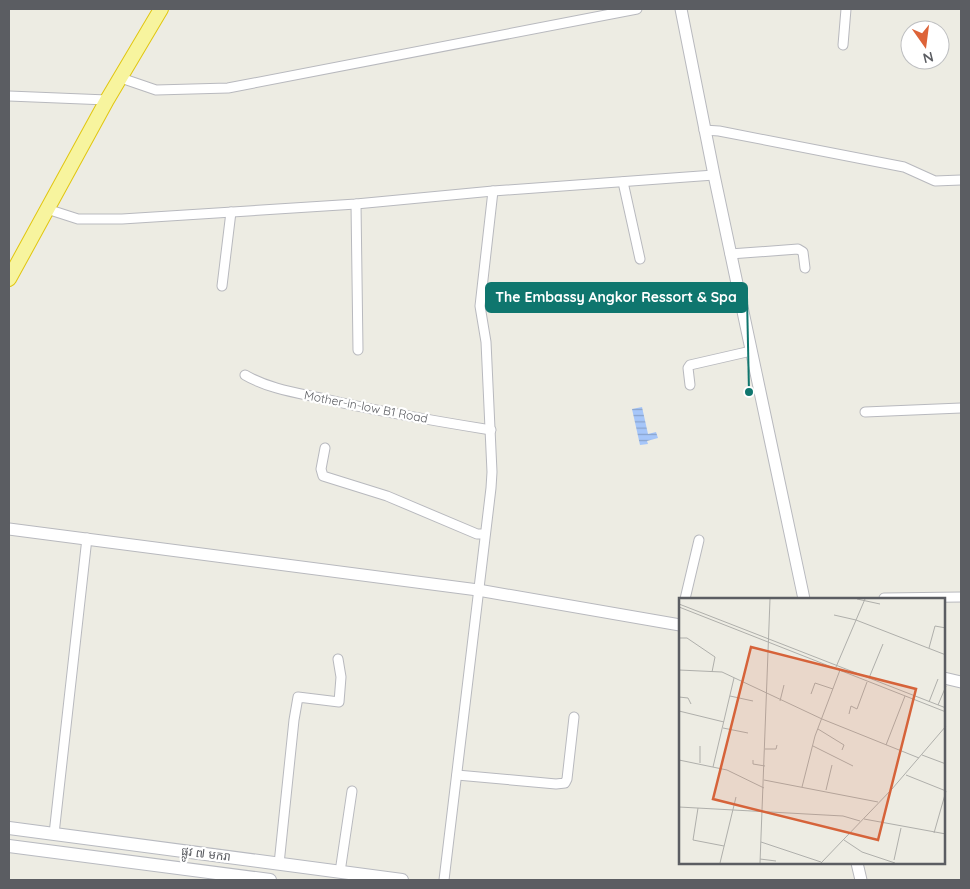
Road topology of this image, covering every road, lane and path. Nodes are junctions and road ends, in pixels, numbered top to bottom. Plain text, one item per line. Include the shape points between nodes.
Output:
1 (160, 9) edge
2 (637, 9) edge
3 (681, 9) edge
4 (846, 9) edge
5 (843, 45) dead end
6 (121, 78) junction
7 (9, 96) edge
8 (108, 100) junction
9 (704, 130) junction
10 (714, 175) junction
11 (961, 180) edge
12 (624, 182) junction
13 (494, 191) junction
14 (356, 204) junction
15 (47, 209) junction
16 (231, 212) junction
17 (730, 254) junction
18 (640, 259) dead end
19 (805, 268) dead end
20 (9, 279) edge
21 (222, 286) dead end
22 (358, 350) dead end
23 (752, 351) junction
24 (245, 375) dead end
25 (690, 385) dead end
26 (961, 408) edge
27 (866, 412) dead end
28 (491, 430) junction
29 (325, 448) dead end
30 (9, 529) edge
31 (485, 534) junction
32 (87, 538) junction
33 (699, 540) dead end
34 (478, 590) junction
35 (961, 596) edge
36 (686, 598) edge
37 (804, 598) edge
38 (884, 598) edge
39 (679, 624) edge
40 (338, 659) dead end
41 (945, 678) edge
42 (961, 682) edge
43 (574, 717) dead end
44 (457, 774) junction
45 (352, 791) dead end
46 (9, 828) edge
47 (54, 834) junction
48 (9, 846) edge
49 (279, 864) junction
50 (857, 864) edge
51 (340, 872) junction
52 (270, 880) edge
53 (402, 880) edge
54 (444, 880) edge
55 (861, 880) edge

1 - 6 highway
2 - 6 street via 228,88 156,90
3 - 9 street
4 - 5 street
6 - 8 highway
7 - 8 street
8 - 15 highway
9 - 10 street
9 - 11 street via 904,167 935,181
10 - 12 street
10 - 17 street
12 - 13 street
12 - 18 street
13 - 14 street
13 - 28 street via 480,306 486,342
14 - 16 street
14 - 22 street
15 - 16 street via 78,219
15 - 20 highway
16 - 21 street
17 - 19 street via 798,249 803,252
17 - 23 street
23 - 25 street via 690,365
23 - 37 street
24 - 28 street, Mother-in-low B1 Road via 282,390 386,413
26 - 27 street
28 - 31 street via 492,480
29 - 31 street via 323,476 387,496 476,534
30 - 32 street
31 - 34 street
32 - 34 street
32 - 47 street
33 - 36 street
34 - 39 street
34 - 44 street
35 - 38 street
40 - 49 street via 341,677 339,702 298,697
41 - 42 street
43 - 44 street via 565,783
44 - 54 street
45 - 51 street
46 - 47 main road, ផ្លូវ ៧ មករា
47 - 49 main road, ផ្លូវ ៧ មករា
48 - 52 main road, ផ្លូវ ៧ មករា
49 - 51 main road, ផ្លូវ ៧ មករា
50 - 55 street
51 - 53 main road, ផ្លូវ ៧ មករា

